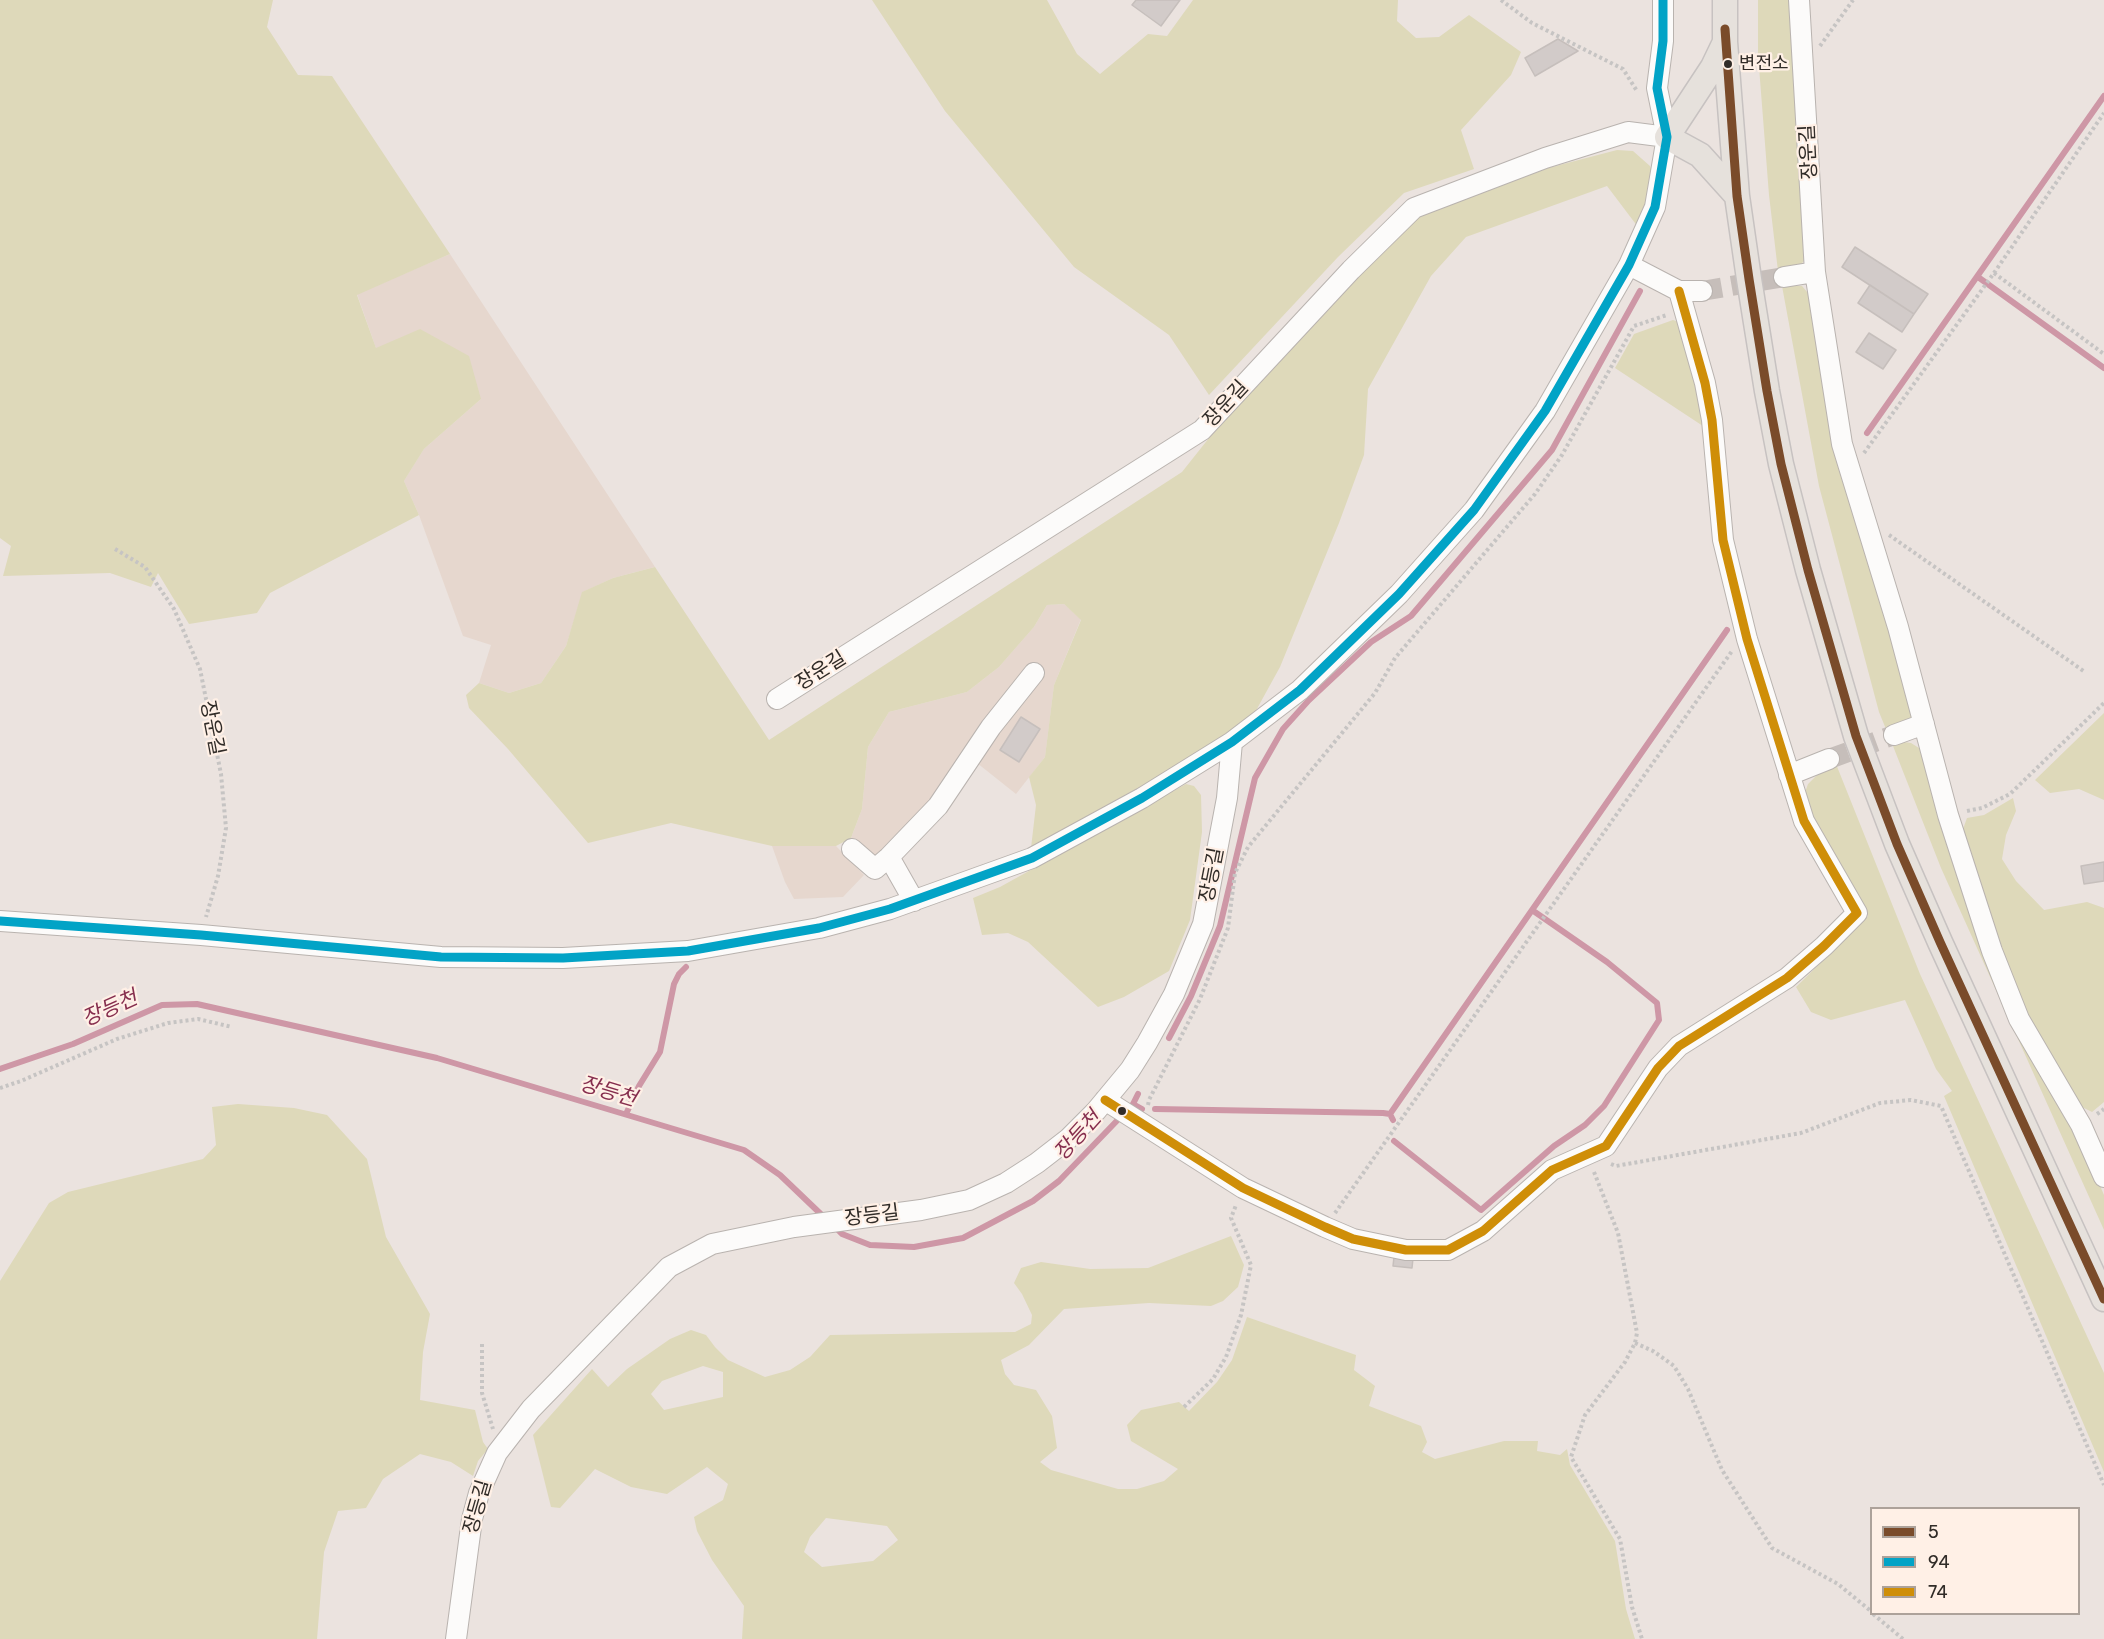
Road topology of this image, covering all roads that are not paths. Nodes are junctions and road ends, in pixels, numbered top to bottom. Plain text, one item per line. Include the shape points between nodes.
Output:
1 (1663, 0) edge
2 (1725, 0) edge
3 (1799, 0) edge
4 (1725, 42) junction
5 (1667, 137) junction
6 (1737, 196) junction
7 (1629, 265) junction
8 (1815, 272) junction
9 (1785, 277) tunnel mouth
10 (1679, 291) junction
11 (1702, 291) tunnel mouth
12 (1034, 673) dead end
13 (777, 699) dead end
14 (1924, 724) junction
15 (1894, 735) tunnel mouth
16 (1232, 742) junction
17 (1829, 759) tunnel mouth
18 (1789, 775) junction
19 (852, 849) dead end
20 (889, 857) junction
21 (914, 901) junction
22 (0, 921) edge
23 (1125, 1113) junction
24 (2104, 1177) edge
25 (2104, 1299) edge
26 (456, 1639) edge

1 - 5 street via 1657,88
2 - 4 main road
3 - 8 street, 장운길
4 - 5 main road
4 - 6 main road
5 - 6 main road via 1700,155
5 - 7 street via 1655,207
5 - 13 street, 장운길 via 1628,132 1545,158 1414,208 1202,430
6 - 25 main road via 1781,464 1856,736 1935,931
7 - 10 street
7 - 16 street via 1545,411 1474,510 1399,594 1300,690
8 - 9 street
8 - 14 street, 장운길 via 1842,444
10 - 11 street
10 - 18 street via 1712,420 1723,540 1747,639
12 - 20 street via 991,727 938,806
14 - 15 street
14 - 24 street, 장운길 via 1948,815 1992,951 2019,1019 2081,1125
16 - 21 street via 1142,798 1032,858
16 - 23 street, 장등길 via 1227,798 1203,924 1174,994 1131,1070
17 - 18 street
18 - 23 street via 1804,821 1857,913 1786,978 1679,1046 1658,1068 1606,1146 1552,1170 1483,1231 1448,1251 1406,1250 1353,1239 1243,1188
19 - 20 street via 875,869
20 - 21 street
21 - 22 street via 819,928 688,951 563,958 441,957
23 - 26 street, 장등길 via 1068,1138 1006,1183 969,1200 712,1244 669,1267 531,1409 497,1453 472,1519

